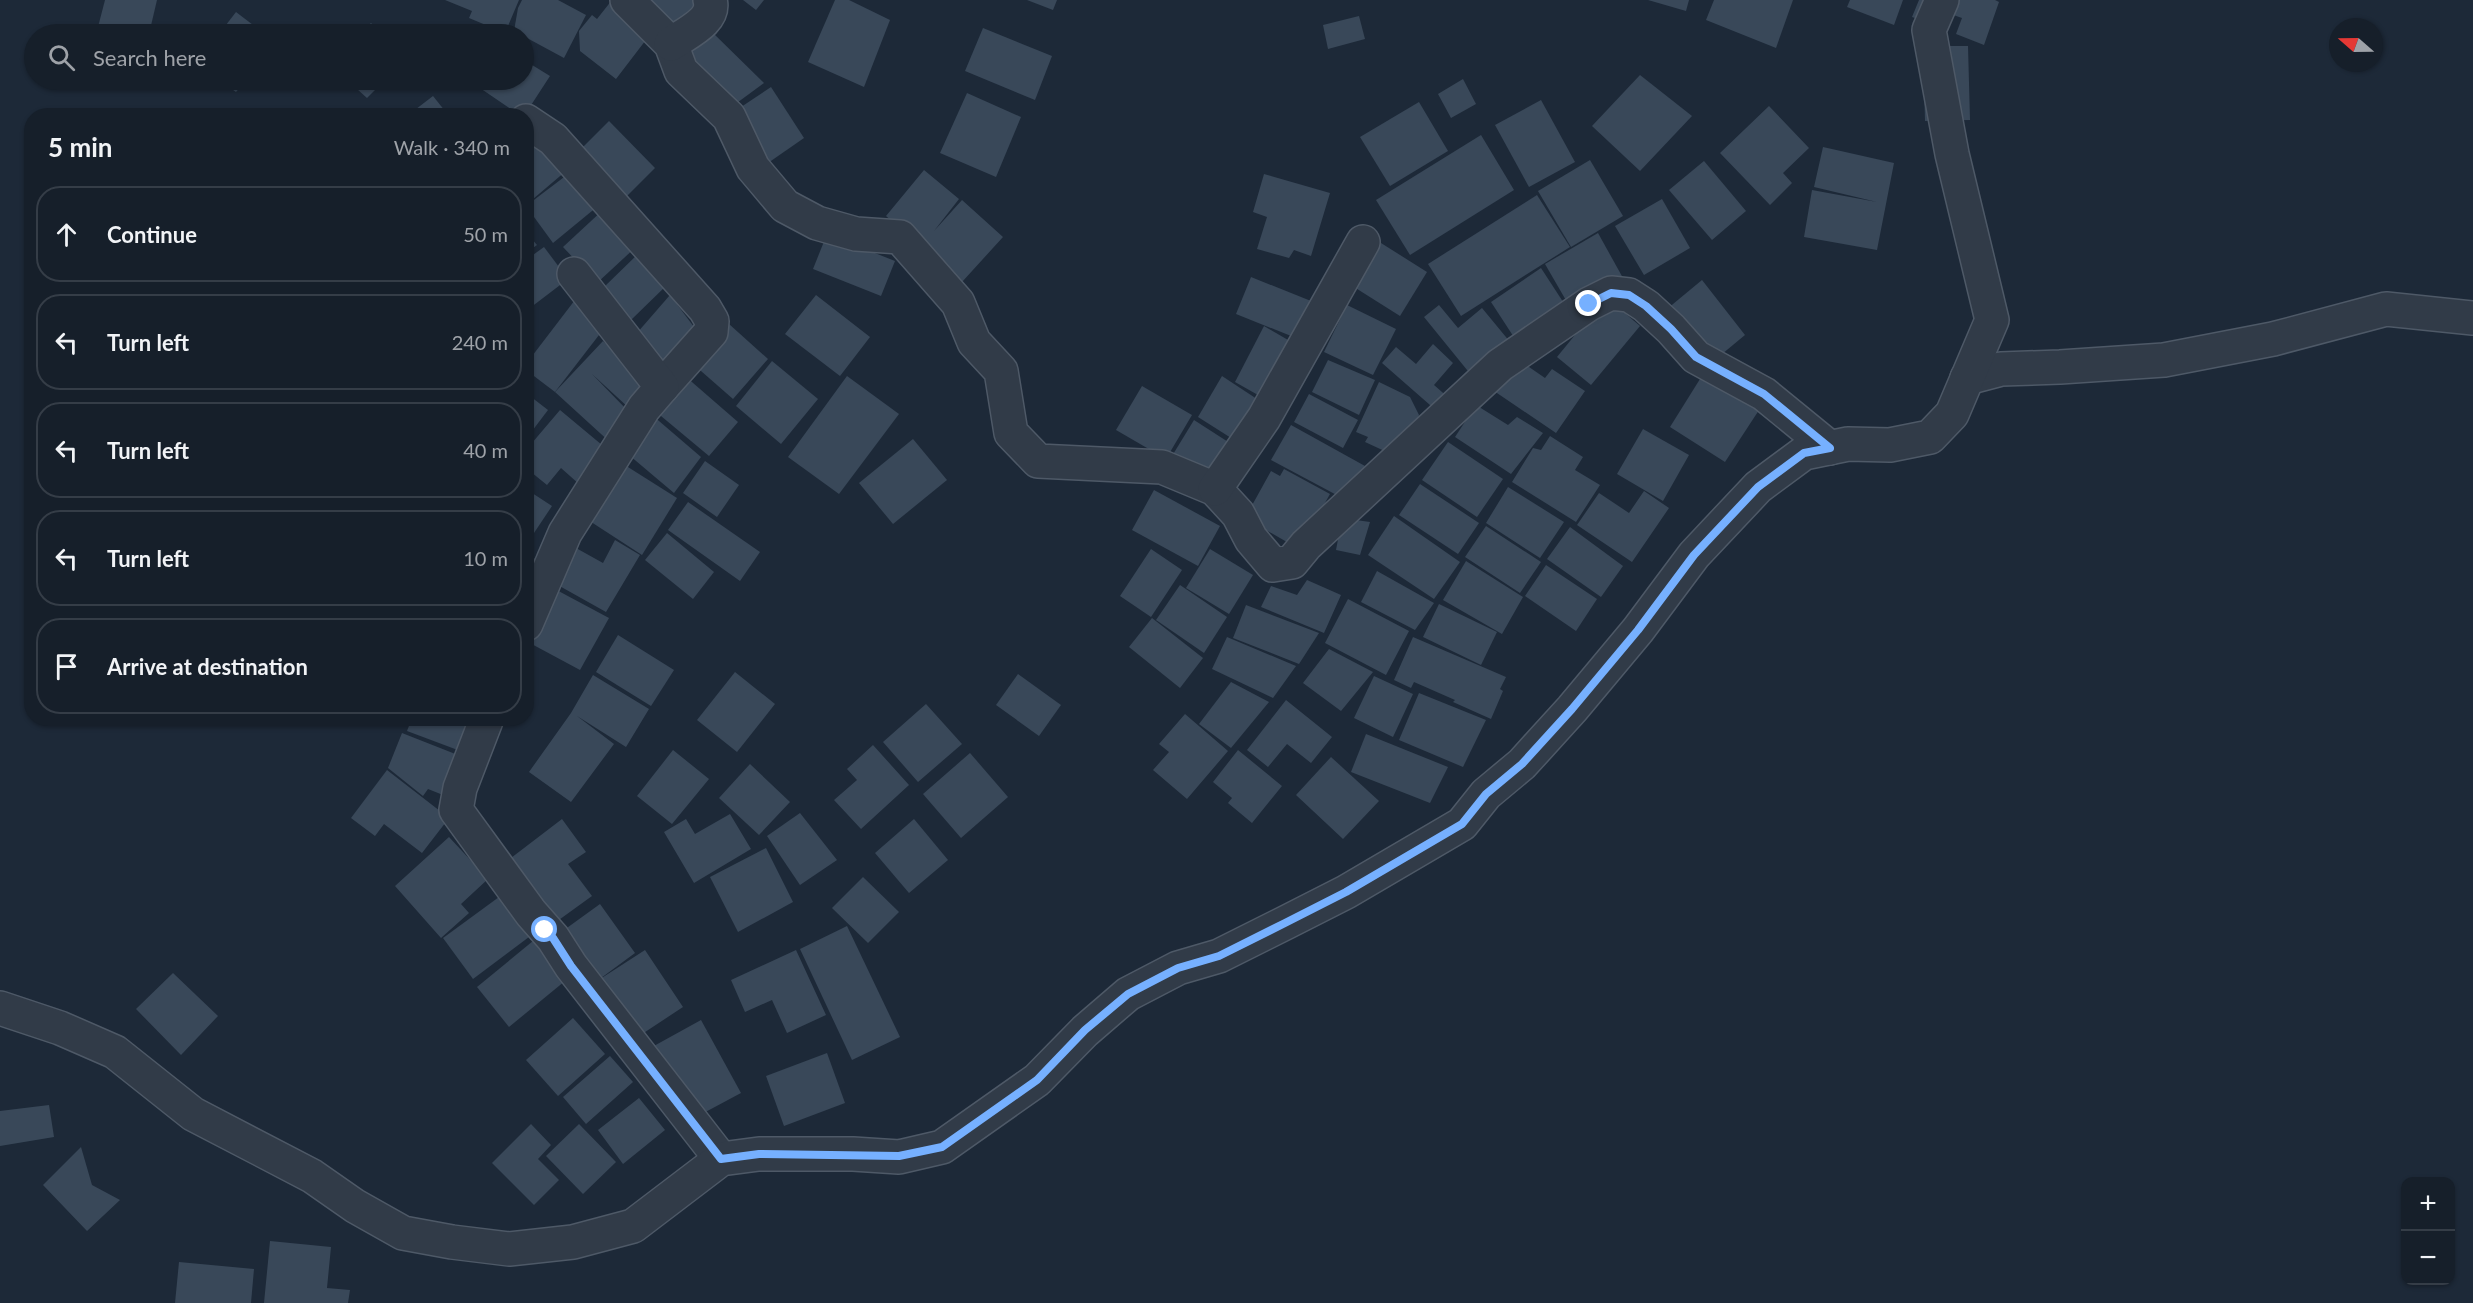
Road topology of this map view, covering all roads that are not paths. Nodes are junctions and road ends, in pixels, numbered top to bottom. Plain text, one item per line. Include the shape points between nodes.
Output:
1 (627, 0) edge
2 (710, 0) edge
3 (1942, 0) edge
4 (671, 44) junction
5 (534, 127) edge
6 (1363, 242) dead end
7 (574, 274) dead end
8 (2473, 318) edge
9 (1967, 378) junction
10 (662, 387) junction
11 (1830, 448) junction
12 (1215, 489) junction
13 (534, 605) edge
14 (484, 726) edge
15 (0, 1008) edge
16 (721, 1159) junction

1 - 4 street
2 - 4 street via 709,17
3 - 9 street via 1929,30 1952,154 1992,320
4 - 12 street via 681,71 729,117 753,168 785,207 817,223 856,234 900,237 958,303 974,342 1001,371 1011,433 1038,461 1162,467
5 - 10 street via 553,140 712,321 711,332
6 - 12 street via 1264,418
7 - 10 street
8 - 9 street via 2386,309 2272,339 2164,360 2001,369
9 - 11 street via 1952,414 1930,437 1890,445 1848,444
10 - 13 street via 644,408 565,533
11 - 12 street via 1764,394 1696,357 1646,306 1629,295 1611,293 1500,365 1292,562 1273,565 1251,539 1238,514
11 - 16 street via 1804,453 1758,487 1694,555 1572,709 1522,764 1486,794 1462,824 1295,918 1219,956 1178,968 1128,994 1085,1030 1037,1080 942,1147 899,1156 759,1154
14 - 16 street via 460,788 456,810
15 - 16 street via 115,1052 193,1114 312,1176 403,1233 509,1249 573,1242 633,1226

